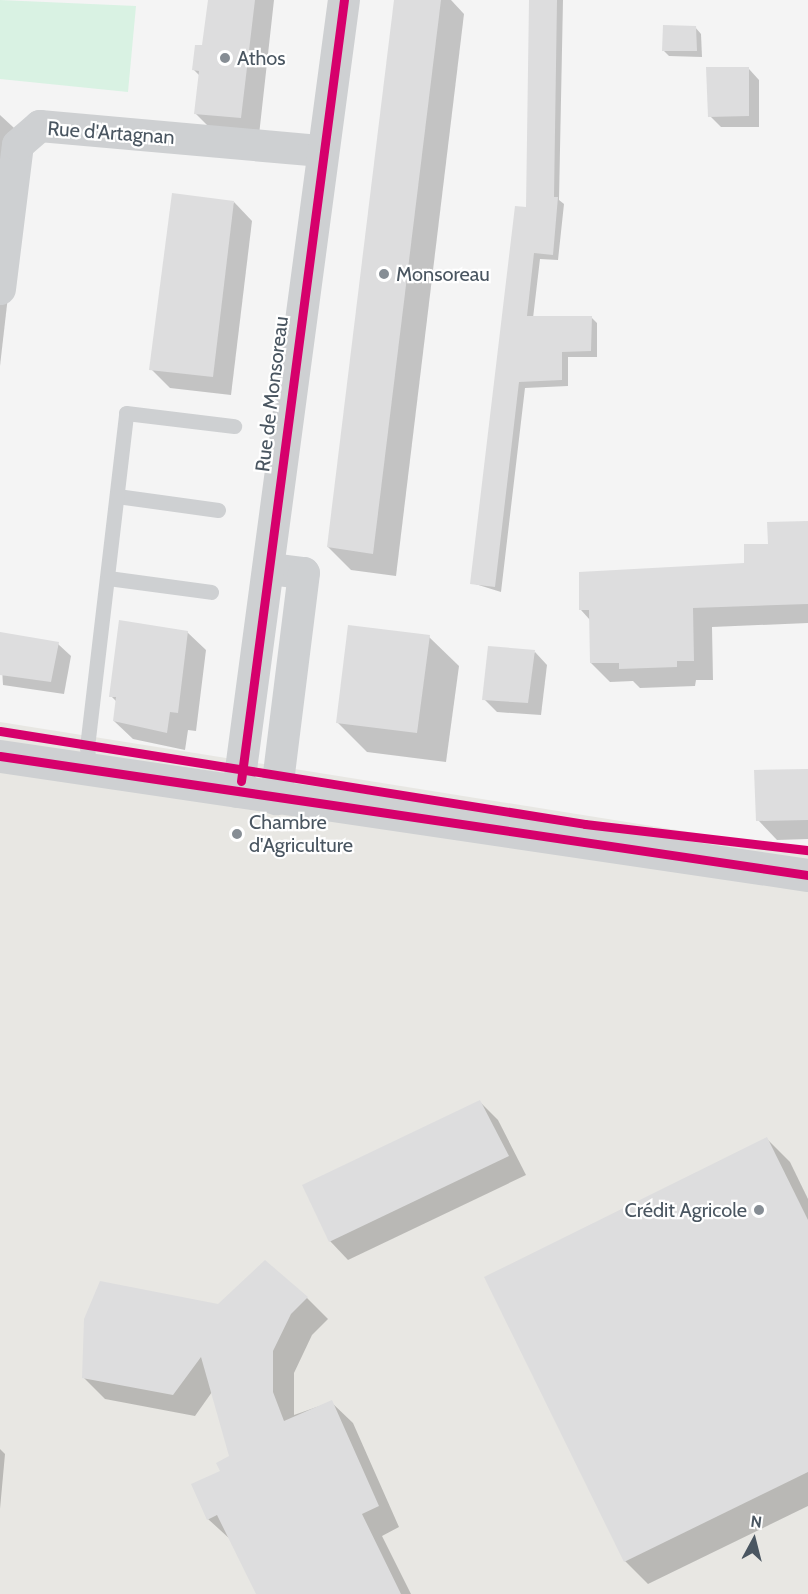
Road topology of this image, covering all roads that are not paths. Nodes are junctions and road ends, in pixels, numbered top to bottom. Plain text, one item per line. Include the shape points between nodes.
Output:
1 (344, 0) edge
2 (320, 151) junction
3 (0, 289) edge
4 (234, 426) dead end
5 (117, 496) junction
6 (218, 510) dead end
7 (270, 569) junction
8 (108, 578) junction
9 (211, 592) dead end
10 (0, 756) edge
11 (89, 769) junction
12 (238, 792) junction
13 (276, 799) junction
14 (808, 875) edge

1 - 2 street, Rue de Monsoreau
2 - 3 street, Rue d'Artagnan via 40,126 18,145
2 - 7 street, Rue de Monsoreau
4 - 5 lane via 126,413
5 - 6 lane
5 - 8 lane
7 - 12 street, Rue de Monsoreau
7 - 13 street via 304,573
8 - 9 lane
8 - 11 lane via 87,747
10 - 11 street
11 - 12 street
12 - 13 street
13 - 14 street

